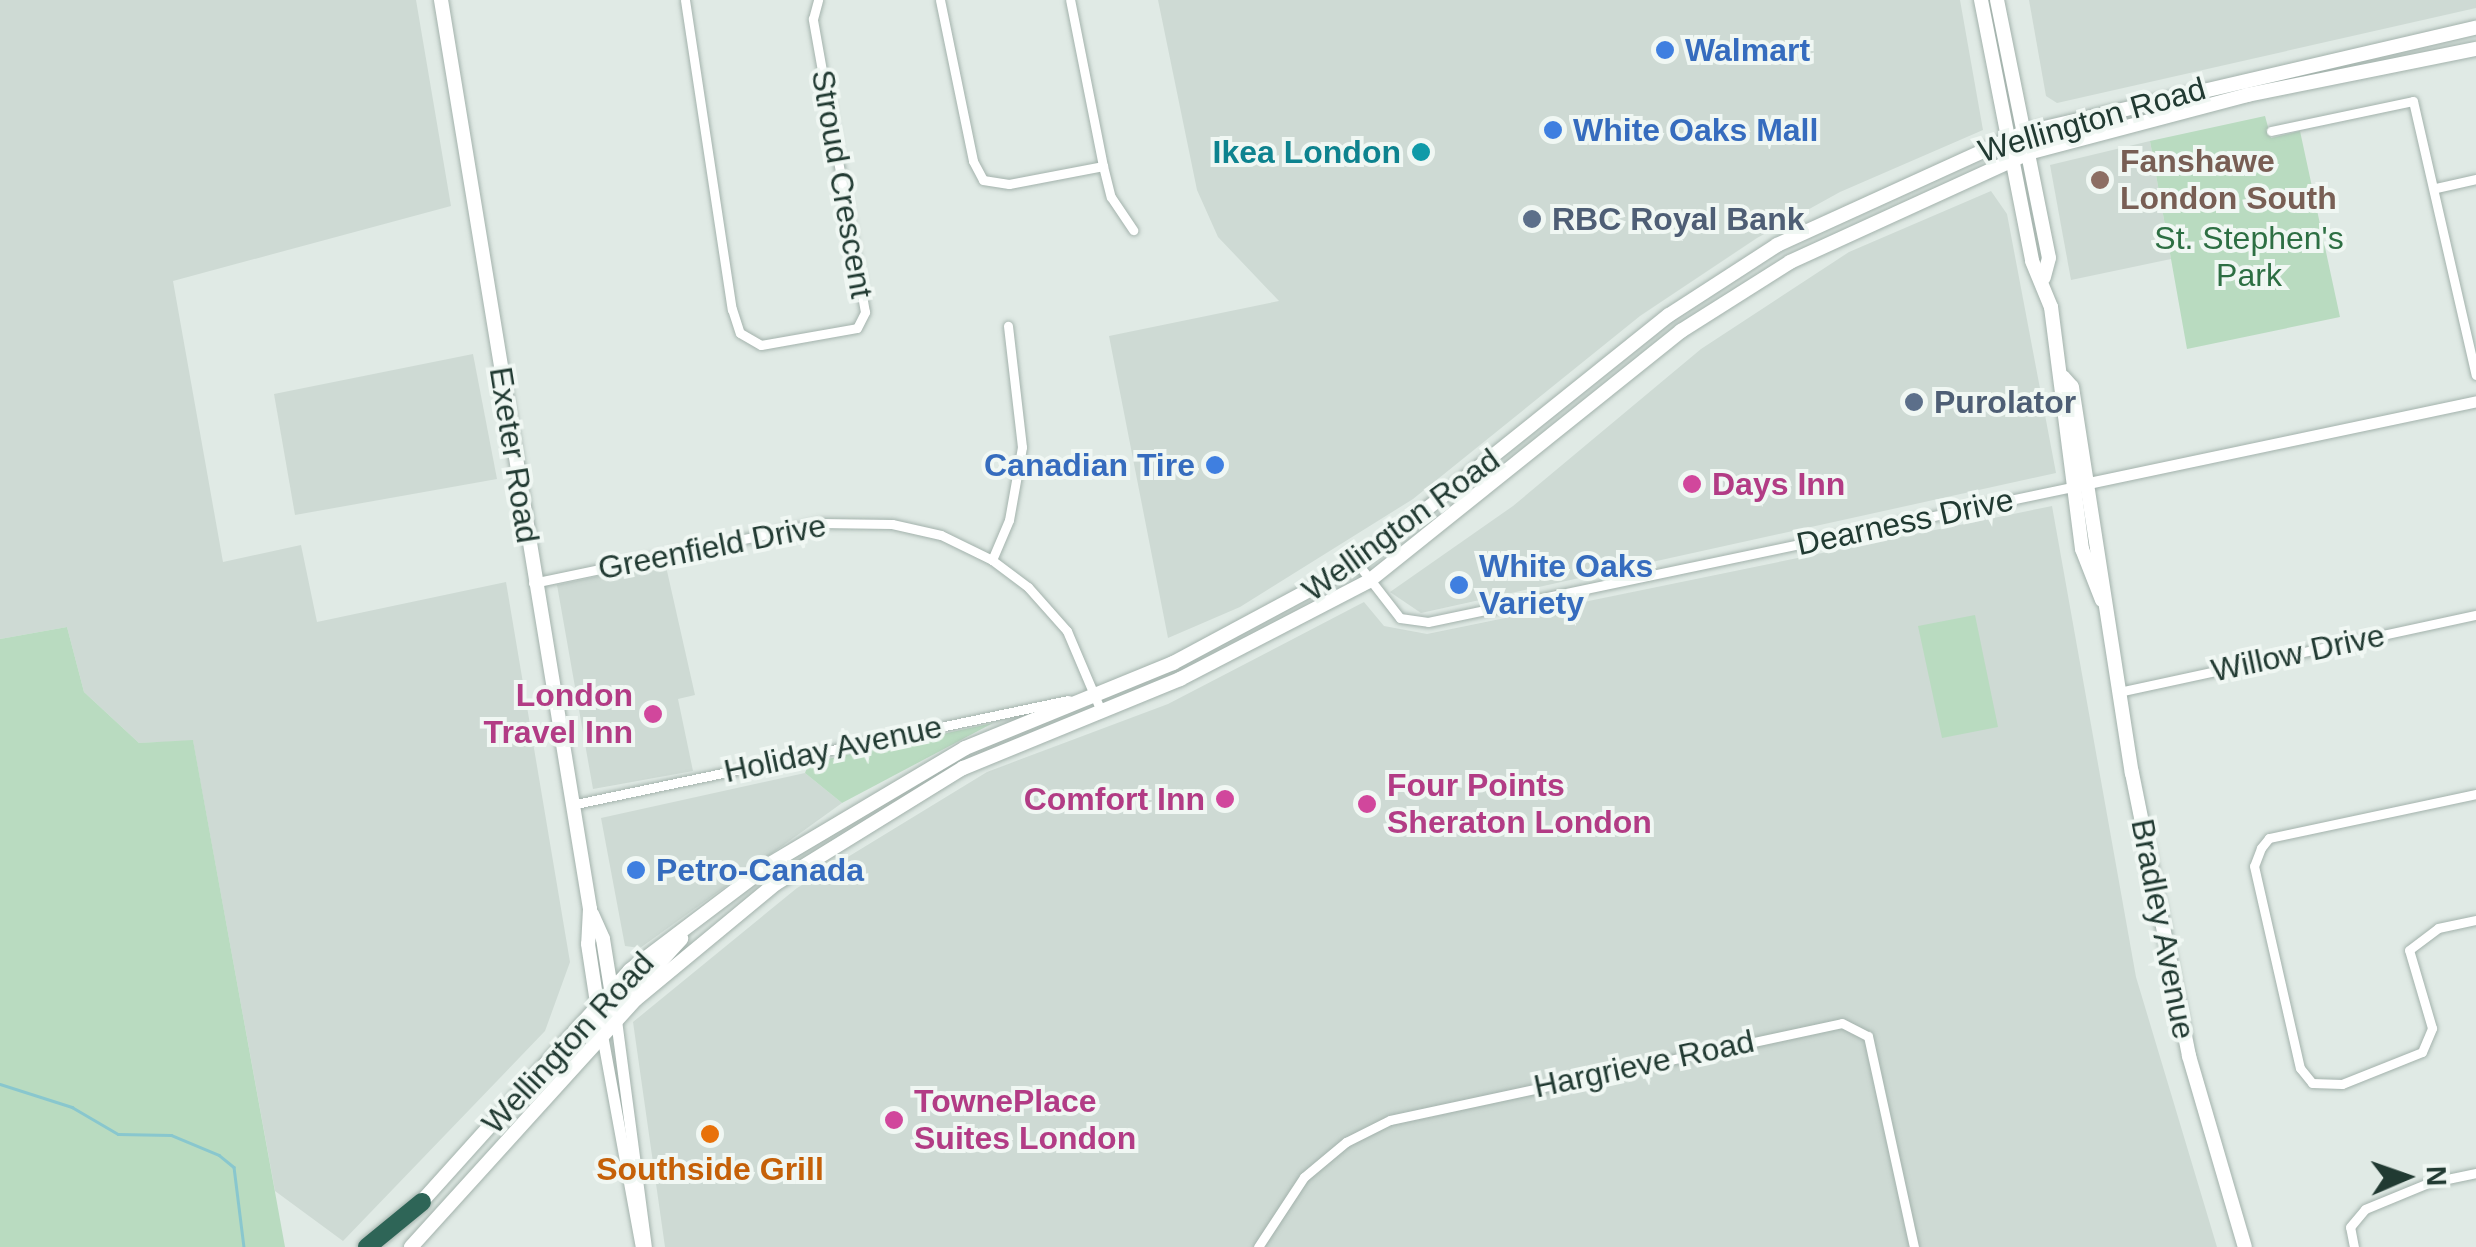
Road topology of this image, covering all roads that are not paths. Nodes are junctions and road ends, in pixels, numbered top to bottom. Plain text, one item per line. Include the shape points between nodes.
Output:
1 (441, 0) edge
2 (685, 0) edge
3 (818, 0) edge
4 (940, 0) edge
5 (1070, 0) edge
6 (1980, 0) edge
7 (1997, 0) edge
8 (2476, 28) edge
9 (2476, 49) edge
10 (2271, 132) dead end
11 (2023, 133) junction
12 (2006, 139) junction
13 (2028, 153) junction
14 (2011, 159) junction
15 (1103, 166) junction
16 (2476, 180) edge
17 (2436, 188) junction
18 (1133, 230) dead end
19 (2044, 278) junction
20 (1676, 310) junction
21 (1008, 326) dead end
22 (1689, 326) junction
23 (2476, 374) edge
24 (2476, 401) edge
25 (2080, 485) junction
26 (992, 560) junction
27 (1358, 564) junction
28 (1369, 581) junction
29 (534, 583) junction
30 (2476, 615) edge
31 (2120, 692) junction
32 (1095, 695) junction
33 (1101, 712) junction
34 (2476, 794) edge
35 (571, 805) junction
36 (711, 908) junction
37 (590, 909) junction
38 (2476, 920) edge
39 (612, 990) junction
40 (598, 1004) junction
41 (615, 1017) junction
42 (602, 1035) junction
43 (2476, 1174) edge
44 (422, 1202) junction
45 (366, 1247) edge
46 (383, 1247) edge
47 (411, 1247) edge
48 (644, 1247) edge
49 (1258, 1247) edge
50 (1914, 1247) edge
51 (2245, 1247) edge
52 (2354, 1247) edge

1 - 29 main road, Exeter Road
2 - 3 street, Stroud Crescent via 732,309 740,334 761,344 856,328 865,312 813,19
4 - 15 street via 973,162 983,180 1009,184
5 - 15 street
6 - 12 main road, Bradley Avenue
7 - 11 main road, Bradley Avenue
8 - 11 main road, Wellington Road
9 - 13 main road, Wellington Road via 2247,95
10 - 17 street via 2413,100
11 - 12 main road, Wellington Road
11 - 13 main road, Bradley Avenue
12 - 14 main road, Bradley Avenue
12 - 20 main road, Wellington Road via 1776,245
13 - 14 main road, Wellington Road
13 - 19 main road, Bradley Avenue via 2049,258
14 - 19 main road, Bradley Avenue via 2032,260
14 - 22 main road, Wellington Road via 1790,262
15 - 18 street via 1111,197
16 - 17 street
17 - 23 street
19 - 25 main road, Bradley Avenue via 2062,377 2058,390
20 - 22 main road
20 - 27 main road, Wellington Road
21 - 26 street via 1022,447 1009,520
22 - 28 main road, Wellington Road
24 - 25 street, Dearness Drive
25 - 28 street, Dearness Drive via 1428,622 1400,618
25 - 31 main road, Bradley Avenue via 2088,572 2104,606
26 - 29 street, Greenfield Drive via 940,535 855,521
26 - 32 street, Greenfield Drive via 1067,631
27 - 28 street, Dearness Drive
27 - 32 main road, Wellington Road via 1240,630
28 - 33 main road, Wellington Road via 1256,642
29 - 35 main road, Exeter Road
30 - 31 street, Willow Drive
31 - 51 main road, Bradley Avenue via 2189,1056
32 - 33 street, Greenfield Drive
32 - 35 street, Holiday Avenue
32 - 36 main road, Wellington Road via 966,748 866,802
33 - 41 main road, Wellington Road via 964,768 875,817 770,889
34 - 38 street via 2269,838 2261,848 2254,866 2300,1068 2312,1082 2342,1084 2422,1052 2432,1028 2409,950 2438,928
35 - 37 main road, Exeter Road
36 - 39 main road, Wellington Road
36 - 41 main road
37 - 39 main road, Exeter Road via 604,938
37 - 40 main road, Exeter Road
39 - 40 main road, Wellington Road
39 - 41 main road, Exeter Road
40 - 42 main road, Exeter Road
40 - 44 main road, Wellington Road
41 - 42 main road, Wellington Road
41 - 48 street, Exeter Road
42 - 47 main road, Wellington Road
42 - 48 street, Exeter Road
43 - 52 street via 2428,1183 2365,1209 2350,1227
44 - 45 highway
44 - 46 main road, Wellington Road
49 - 50 street, Hargrieve Road via 1304,1177 1346,1142 1390,1120 1842,1023 1868,1036

